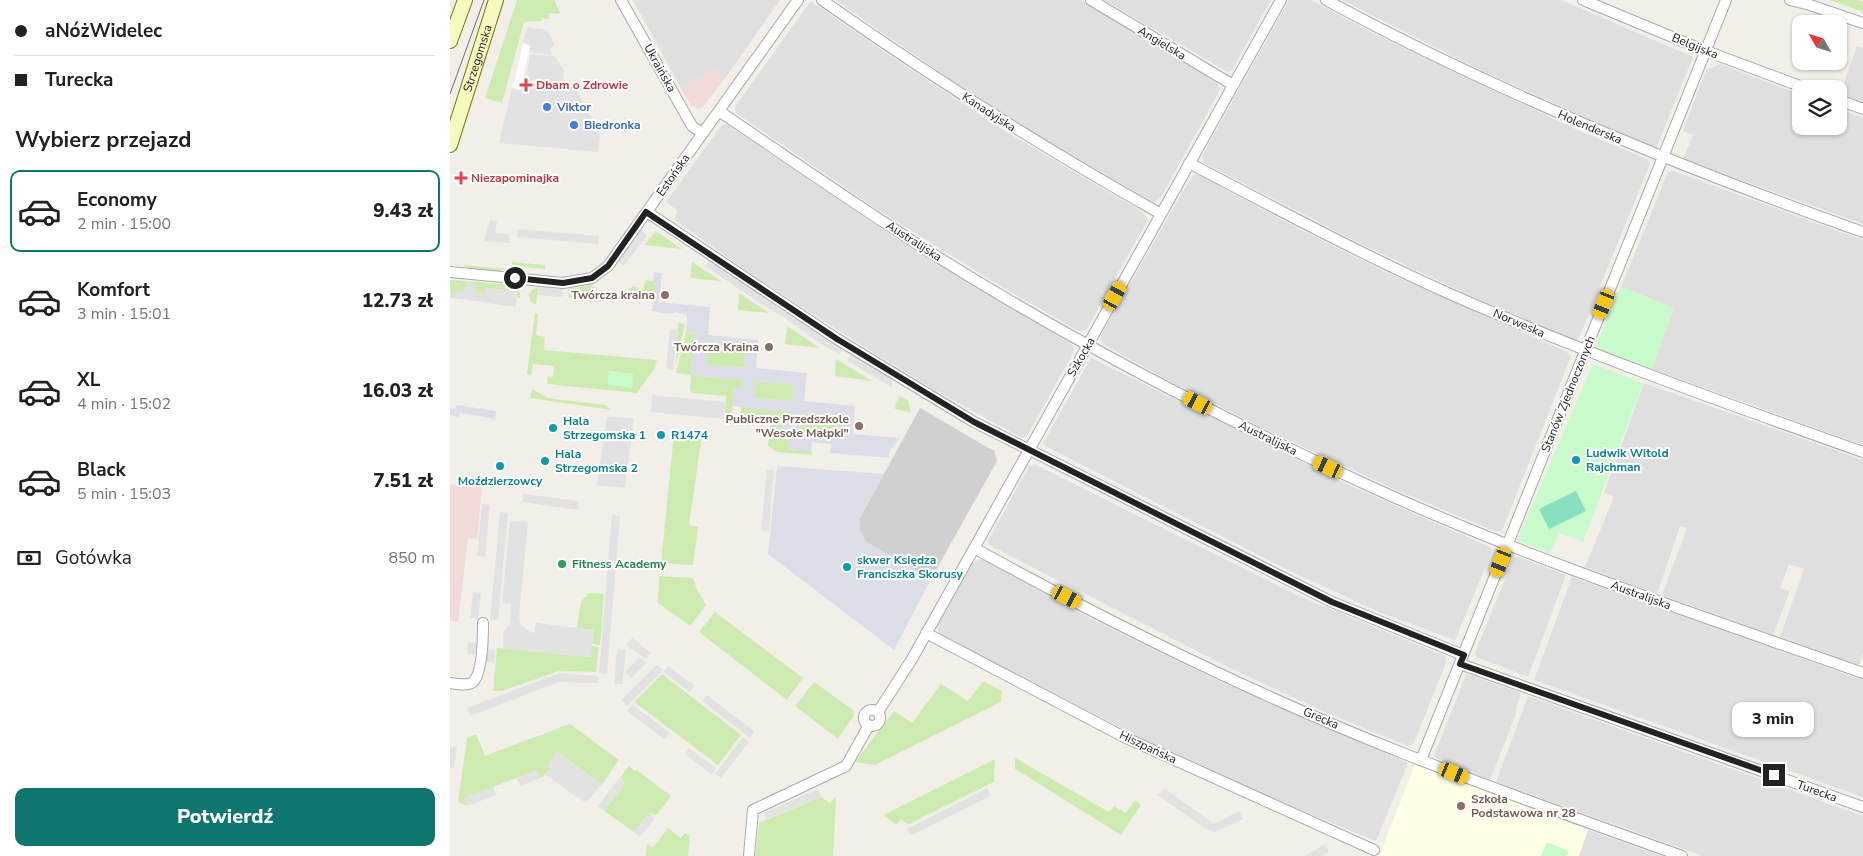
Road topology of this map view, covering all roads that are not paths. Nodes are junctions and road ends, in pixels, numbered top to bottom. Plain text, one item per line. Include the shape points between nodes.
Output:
1 (466, 0) edge
2 (496, 0) edge
3 (621, 0) edge
4 (798, 0) edge
5 (822, 0) edge
6 (1091, 0) edge
7 (1280, 0) edge
8 (1326, 0) edge
9 (1583, 0) edge
10 (1726, 0) edge
11 (1790, 0) edge
12 (1863, 23) edge
13 (450, 41) edge
14 (1706, 51) junction
15 (1792, 83) edge
16 (1233, 84) junction
17 (1847, 103) edge
18 (1863, 109) edge
19 (719, 110) junction
20 (702, 133) junction
21 (450, 145) edge
22 (1664, 158) junction
23 (1189, 163) junction
24 (646, 212) junction
25 (1161, 214) junction
26 (1863, 232) edge
27 (450, 272) edge
28 (1088, 344) junction
29 (1585, 351) junction
30 (1028, 450) junction
31 (1863, 452) edge
32 (1507, 545) junction
33 (974, 548) junction
34 (483, 623) dead end
35 (926, 633) junction
36 (1462, 660) junction
37 (1863, 674) edge
38 (450, 683) edge
39 (1422, 760) junction
40 (1863, 807) edge
41 (1374, 850) dead end
42 (749, 856) edge
43 (1682, 856) edge

1 - 13 main road
2 - 21 main road, Strzegomska
3 - 20 street, Ukraińska via 692,126
4 - 19 street, Estońska
5 - 25 street, Kanadyjska via 1020,132
6 - 16 street, Angielska
7 - 16 street, Szkocka
8 - 22 street, Holenderska via 1487,81
9 - 14 street, Belgijska
10 - 14 street, Stanów Zjednoczonych
11 - 12 street
14 - 15 street, Belgijska
14 - 22 street, Stanów Zjednoczonych
16 - 23 street, Szkocka
17 - 18 street
19 - 20 street, Estońska
19 - 28 street, Australijska via 910,240
20 - 24 street, Estońska
22 - 26 street, Holenderska
22 - 29 street, Stanów Zjednoczonych
23 - 25 street, Szkocka
23 - 29 street, Norweska via 1401,271
24 - 27 street, Estońska via 608,266 592,278 563,283
24 - 30 street, Turecka via 902,379
25 - 28 street, Szkocka
28 - 30 street, Szkocka
28 - 32 street, Australijska via 1311,459
29 - 31 street, Norweska
29 - 32 street, Stanów Zjednoczonych
30 - 33 street, Szkocka
30 - 36 street, Turecka via 1332,602
32 - 36 street, Stanów Zjednoczonych
32 - 37 street, Australijska
33 - 35 street, Szkocka
33 - 39 street, Grecka via 1213,670
34 - 38 street via 478,673 474,682
35 - 41 street, Hiszpańska via 1124,737
35 - 42 street, Szkocka via 878,712 879,723 869,725 846,766 753,810
36 - 39 street, Stanów Zjednoczonych
36 - 40 street, Turecka
39 - 43 street, Grecka via 1496,790

